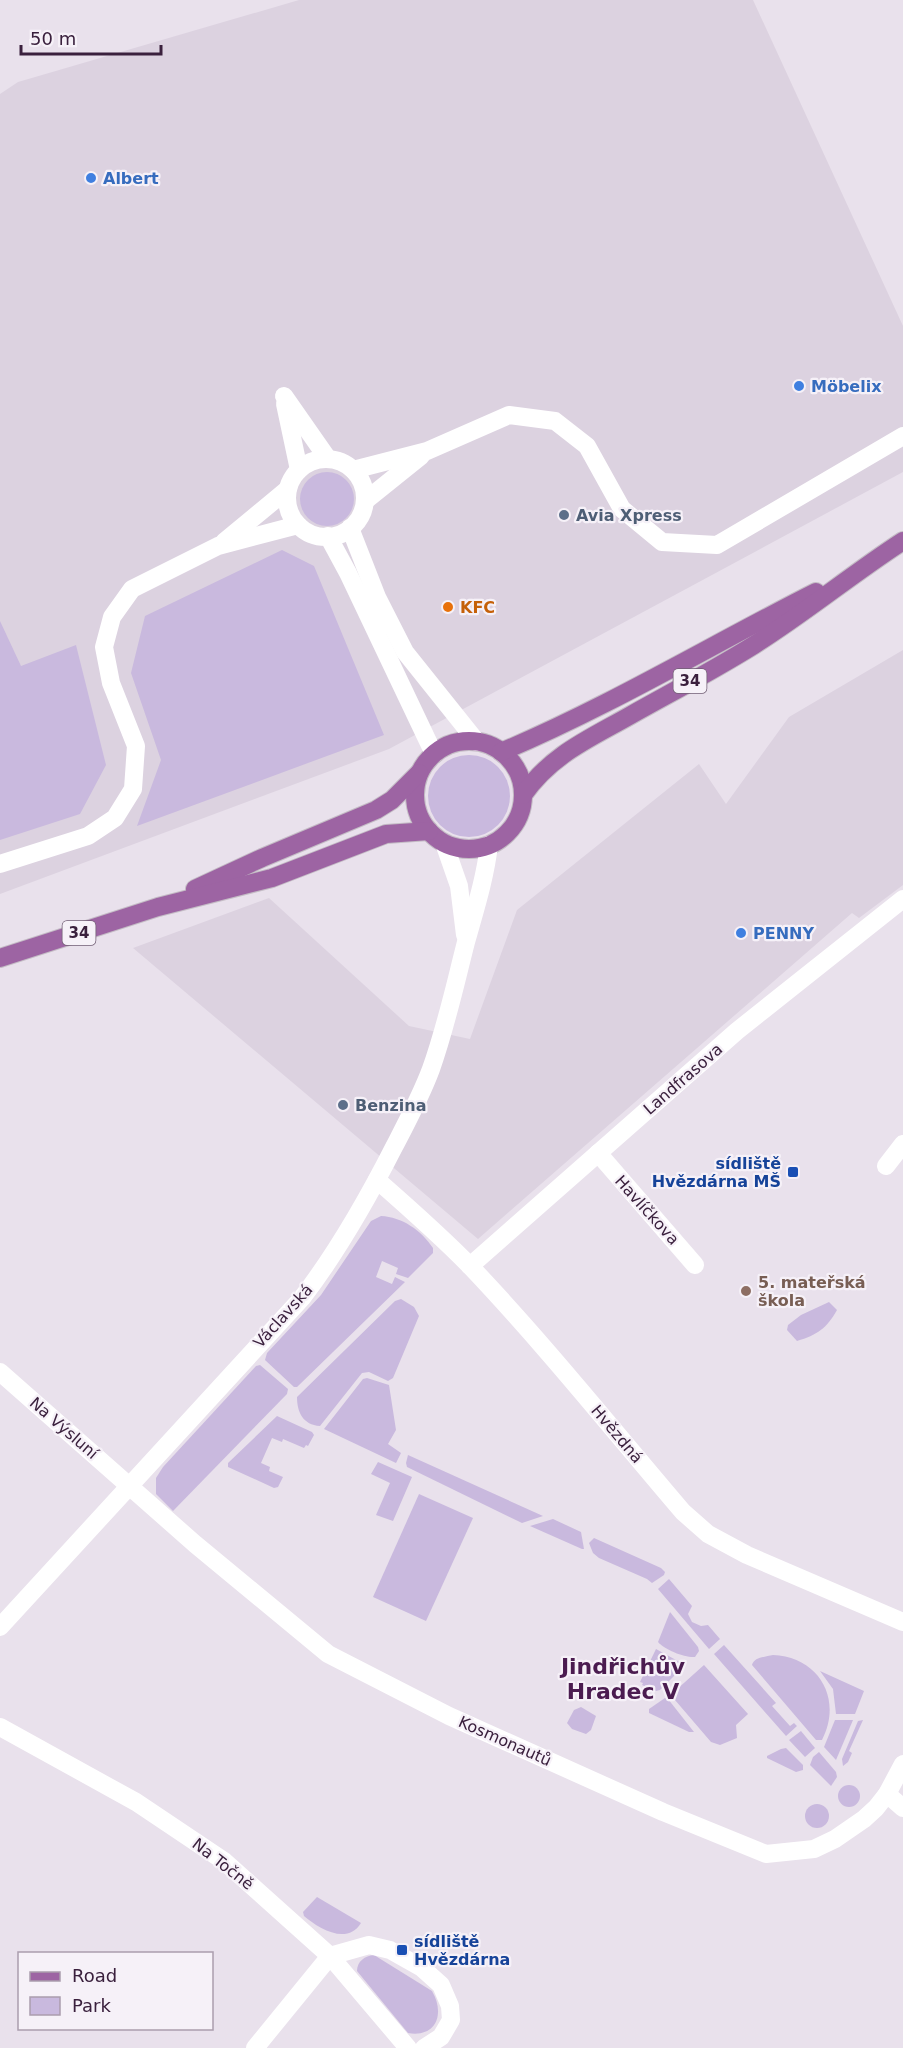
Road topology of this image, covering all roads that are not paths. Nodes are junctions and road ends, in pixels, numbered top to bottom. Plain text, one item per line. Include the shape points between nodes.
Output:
1 (903, 436) edge
2 (427, 451) junction
3 (328, 459) junction
4 (298, 470) junction
5 (353, 470) junction
6 (288, 489) junction
7 (365, 501) junction
8 (298, 525) junction
9 (350, 528) junction
10 (328, 536) junction
11 (903, 541) edge
12 (218, 546) junction
13 (861, 569) junction
14 (477, 742) junction
15 (501, 752) junction
16 (434, 754) junction
17 (420, 772) junction
18 (523, 795) junction
19 (429, 831) junction
20 (444, 843) junction
21 (489, 845) junction
22 (0, 864) edge
23 (158, 907) junction
24 (898, 909) edge
25 (466, 942) junction
26 (0, 958) edge
27 (903, 1144) edge
28 (598, 1154) junction
29 (886, 1166) dead end
30 (377, 1180) junction
31 (695, 1265) dead end
32 (470, 1266) junction
33 (0, 1372) edge
34 (128, 1486) junction
35 (903, 1622) edge
36 (0, 1627) edge
37 (0, 1727) edge
38 (903, 1764) edge
39 (887, 1794) junction
40 (903, 1808) edge
41 (330, 1956) junction
42 (255, 2048) edge
43 (408, 2048) edge
44 (424, 2048) edge

1 - 2 street via 717,545 662,542 622,509 587,446 555,421 509,415
2 - 5 street
2 - 7 street
3 - 4 street via 312,461
3 - 4 street via 284,396
3 - 5 street
4 - 6 street
5 - 7 street via 362,484
6 - 8 street via 287,502
6 - 12 street
7 - 9 street
8 - 10 street via 317,536
8 - 12 street
9 - 10 street
9 - 14 street via 377,597 405,652
10 - 16 street
11 - 13 main road, 34
12 - 22 street via 132,589 112,617 104,647 111,683 136,746 133,789 115,818 88,836
13 - 15 main road, 34
13 - 18 main road, 34 via 783,627 571,748 536,777
14 - 15 main road
14 - 16 main road via 454,744
15 - 18 main road via 518,772
16 - 17 main road
17 - 19 main road via 416,806
17 - 23 main road, 34 via 376,810
18 - 21 main road via 514,825
19 - 20 main road
19 - 23 main road, 34 via 386,834 272,878
20 - 21 main road via 462,849
20 - 25 street, Václavská via 459,886
21 - 25 street, Václavská
23 - 26 main road, 34
24 - 28 street, Landfrasova via 737,1031
25 - 30 street, Václavská via 431,1071
27 - 29 street
28 - 31 street, Havlíčkova
28 - 32 street, Landfrasova
30 - 32 street, Hvězdná
30 - 34 street, Václavská via 302,1298
32 - 35 street, Hvězdná via 683,1512 708,1534 747,1555
33 - 34 street, Na Výsluní
34 - 36 street, Václavská
34 - 39 street, Kosmonautů via 328,1654 449,1716 766,1854 814,1849 836,1839 864,1819
37 - 41 street, Na Točně via 136,1802 224,1860
38 - 39 street, Kosmonautů
39 - 40 street
41 - 42 street
41 - 43 street, Na Točně
41 - 44 street via 369,1945 390,1950 441,1984 451,2020 441,2037

